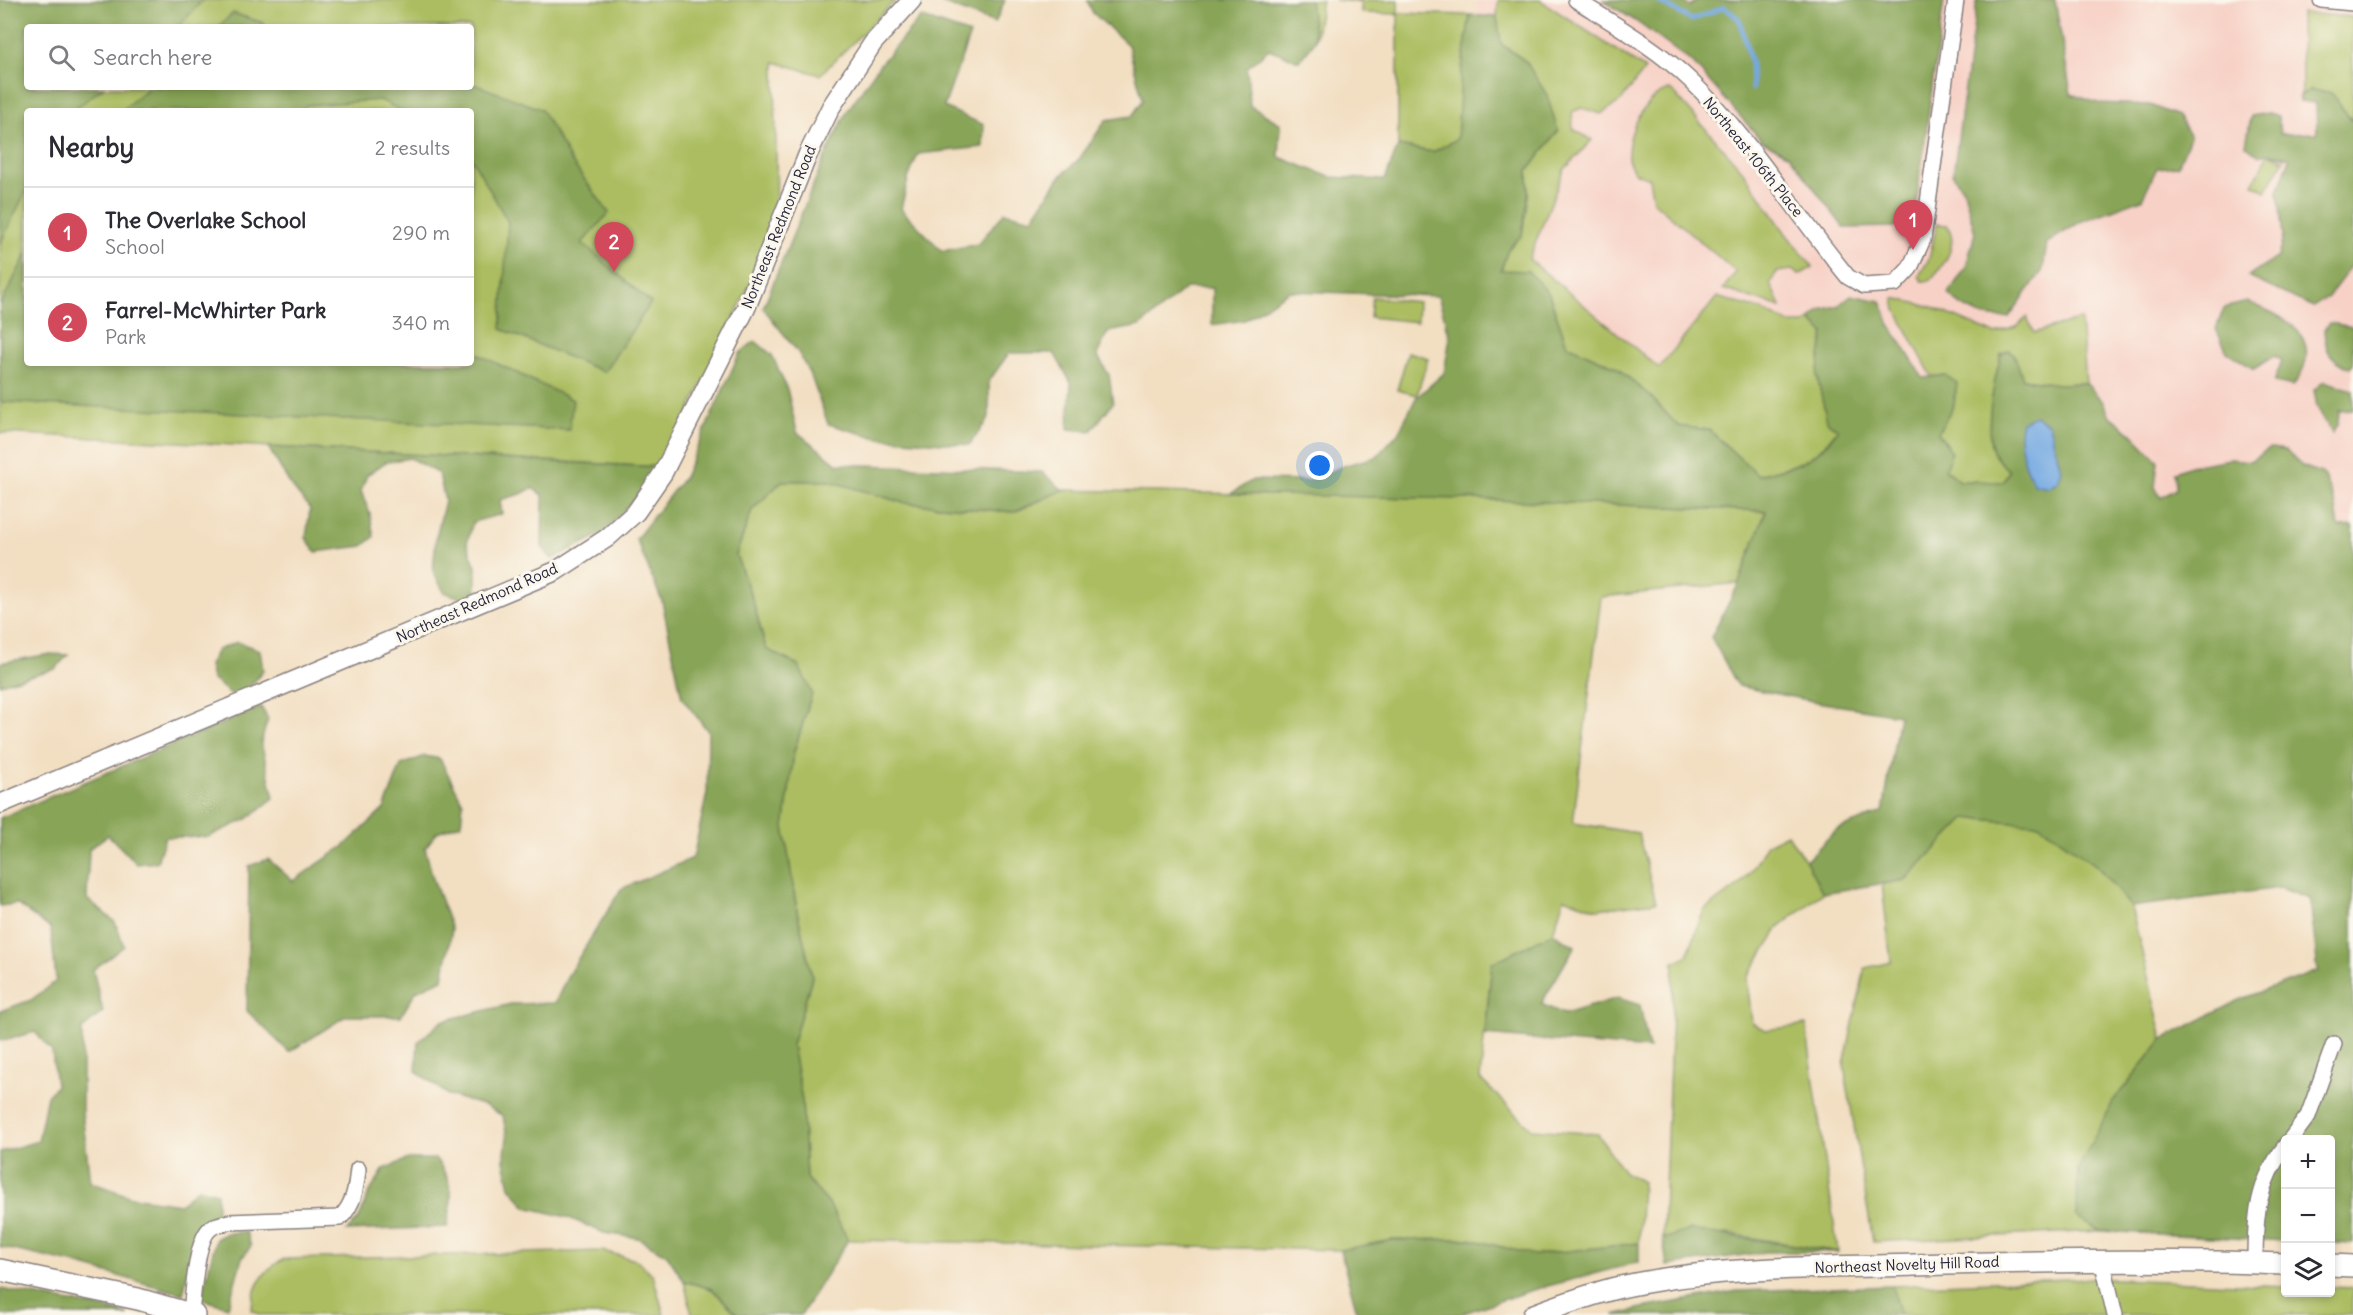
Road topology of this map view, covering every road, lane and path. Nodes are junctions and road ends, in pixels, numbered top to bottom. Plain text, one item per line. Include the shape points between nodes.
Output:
1 (912, 0) edge
2 (1576, 0) edge
3 (1956, 0) edge
4 (2321, 0) edge
5 (2353, 3) edge
6 (0, 804) edge
7 (2334, 1044) dead end
8 (2294, 1135) edge
9 (2281, 1153) edge
10 (358, 1169) dead end
11 (2102, 1260) junction
12 (2255, 1262) junction
13 (2281, 1264) edge
14 (2335, 1266) edge
15 (2353, 1266) edge
16 (0, 1270) edge
17 (192, 1315) edge
18 (1534, 1315) edge
19 (2115, 1315) edge

1 - 6 street, Northeast Redmond Road via 873,43 831,107 746,308 663,473 636,512 607,538 556,571
2 - 3 street, Northeast 106th Place via 1692,82 1731,125 1848,276 1864,286 1895,284 1910,268 1923,239
4 - 5 street
7 - 8 street via 2307,1116
9 - 12 street via 2261,1191
10 - 17 street via 352,1202 340,1218 212,1226 200,1246
11 - 12 main road, Northeast Novelty Hill Road
11 - 18 main road, Northeast Novelty Hill Road via 1707,1274 1615,1288
11 - 19 street
12 - 13 main road, Northeast Novelty Hill Road
14 - 15 main road
16 - 17 main road via 138,1299

